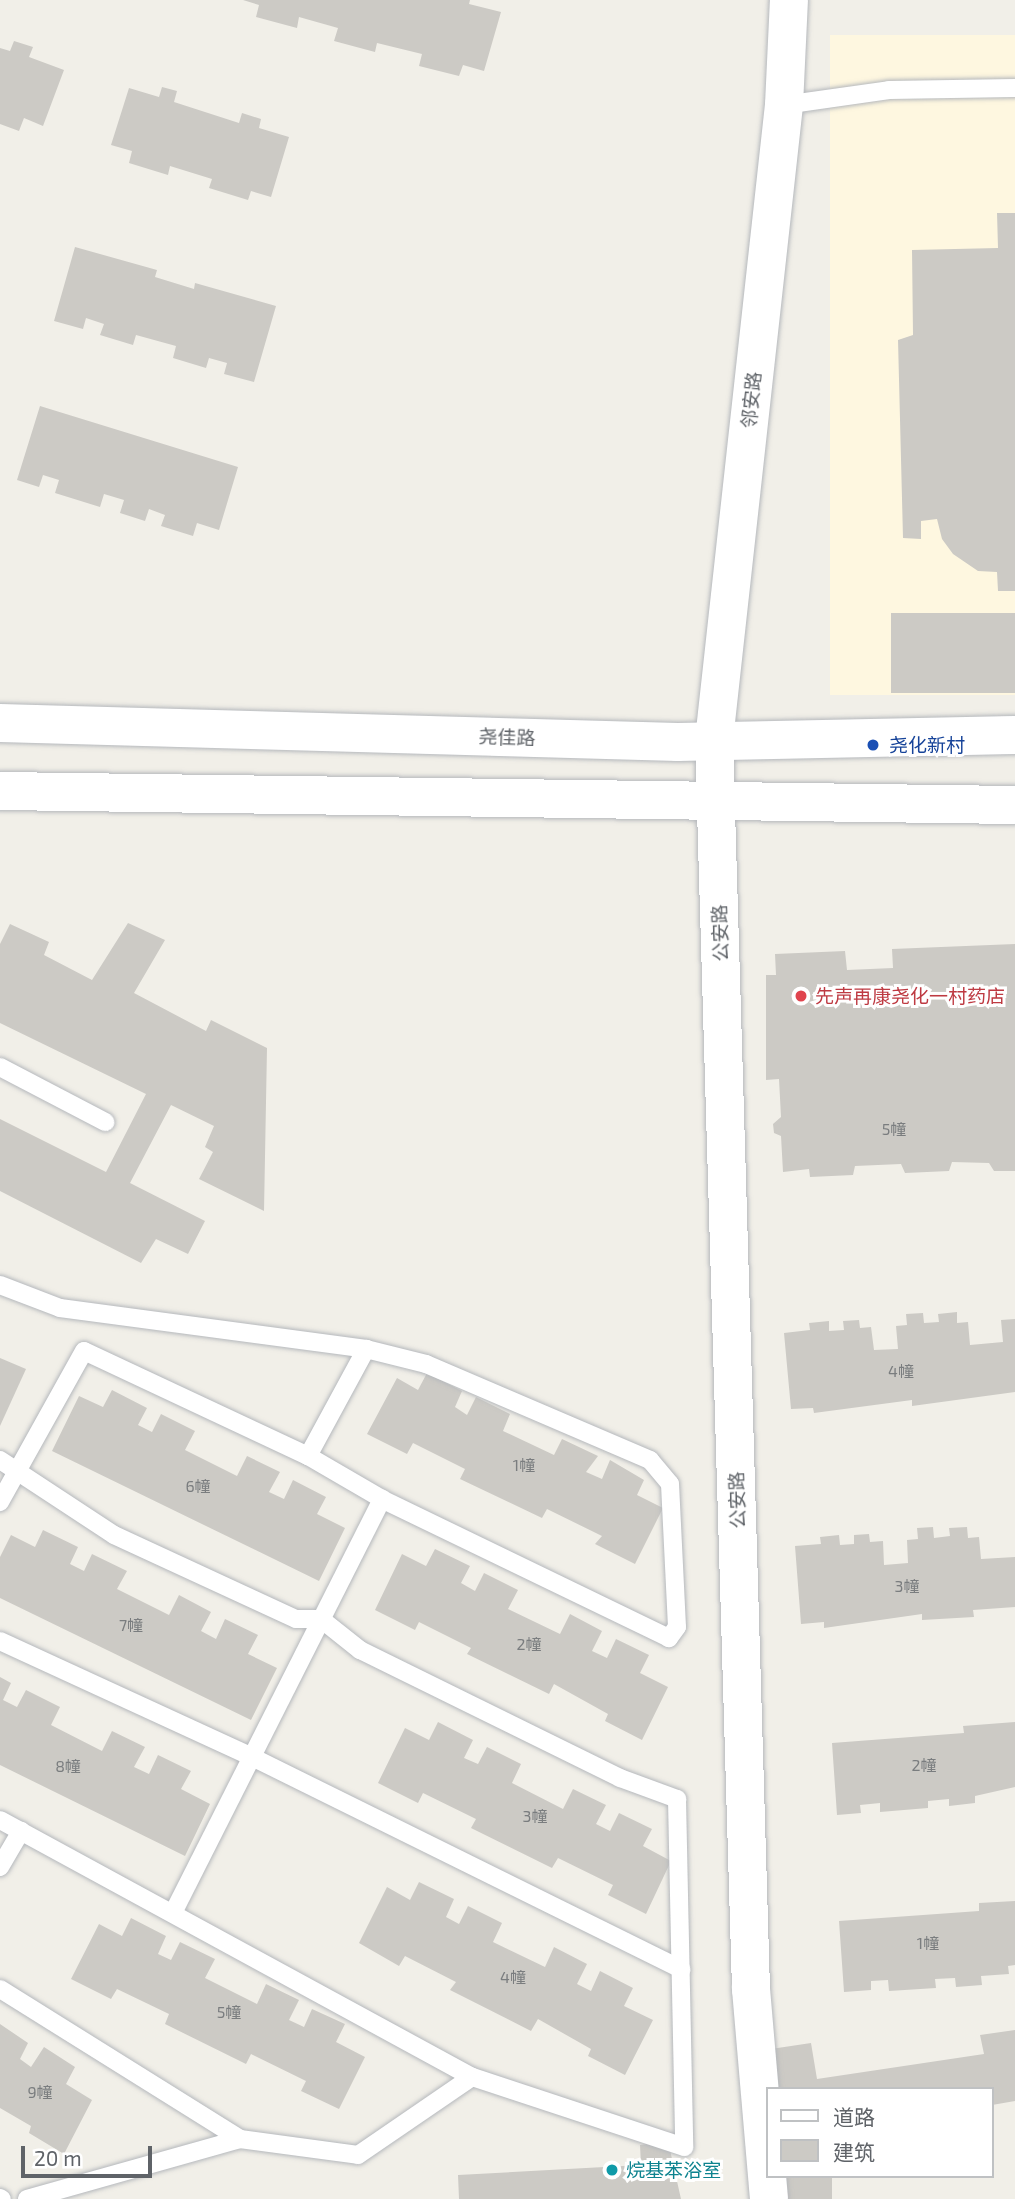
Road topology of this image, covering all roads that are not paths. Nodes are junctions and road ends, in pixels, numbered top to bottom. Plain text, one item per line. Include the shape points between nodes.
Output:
1 (789, 0) edge
2 (1015, 88) edge
3 (783, 105) junction
4 (0, 723) edge
5 (1015, 735) edge
6 (714, 740) junction
7 (0, 791) edge
8 (716, 800) junction
9 (1015, 805) edge
10 (0, 1067) edge
11 (105, 1122) dead end
12 (0, 1284) edge
13 (366, 1349) junction
14 (308, 1456) junction
15 (0, 1460) edge
16 (17, 1470) junction
17 (382, 1499) junction
18 (0, 1502) edge
19 (321, 1619) junction
20 (0, 1641) edge
21 (252, 1757) junction
22 (0, 1820) edge
23 (21, 1831) junction
24 (0, 1867) edge
25 (173, 1913) junction
26 (681, 1969) junction
27 (0, 1989) edge
28 (472, 2077) junction
29 (240, 2139) junction
30 (766, 2164) edge
31 (767, 2178) edge
32 (27, 2199) edge
33 (769, 2199) edge

1 - 3 street, 邻安路
2 - 3 lane via 889,90
3 - 6 street, 邻安路
4 - 6 street, 尧佳路
5 - 6 street, 尧佳路
6 - 8 street, 邻安路
7 - 8 street
8 - 9 street
8 - 30 street, 公安路 via 751,1989
10 - 11 lane
12 - 13 lane via 60,1308
13 - 14 lane
13 - 17 lane via 426,1364 650,1460 670,1483 677,1626 669,1638
14 - 16 lane via 84,1351
14 - 17 lane
15 - 16 lane
16 - 18 lane
16 - 19 lane via 114,1535 296,1619
17 - 19 lane
19 - 21 lane
19 - 26 lane via 360,1650 620,1778 677,1799
20 - 21 lane
21 - 25 lane
21 - 26 lane
22 - 23 lane
23 - 24 lane
23 - 25 lane
25 - 28 lane
26 - 28 lane via 684,2147
27 - 29 lane
28 - 29 lane via 358,2155
29 - 32 lane
31 - 33 street, 公安路

